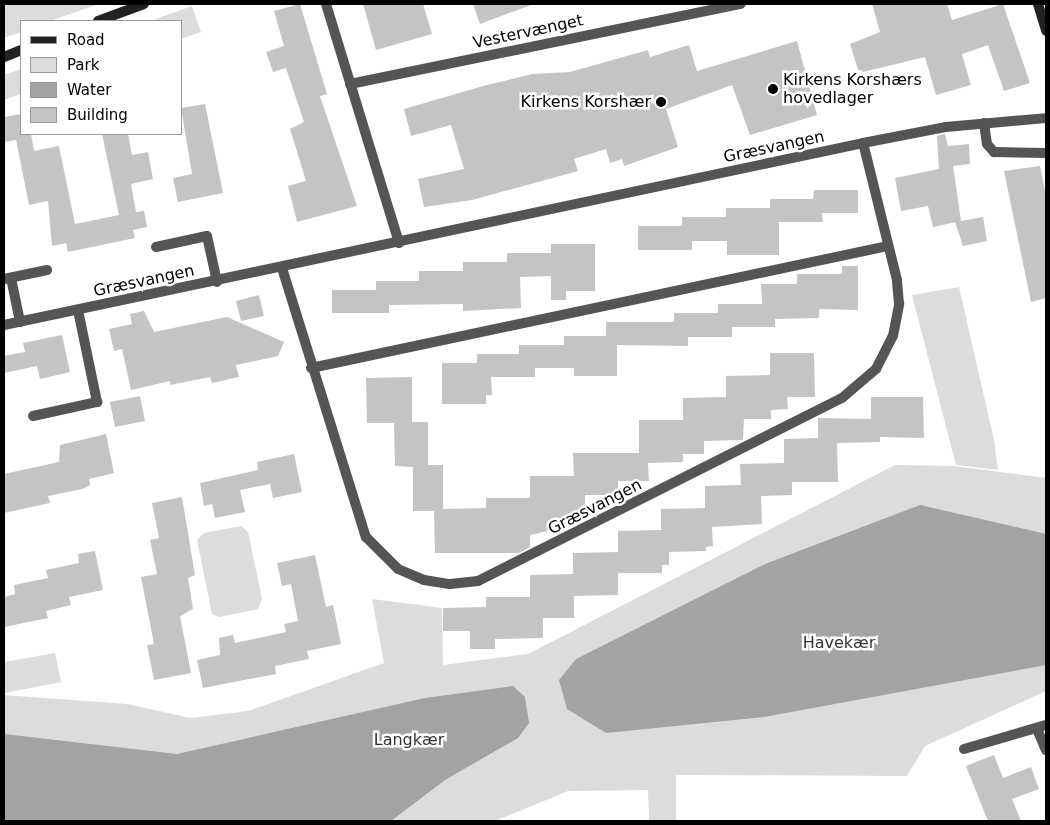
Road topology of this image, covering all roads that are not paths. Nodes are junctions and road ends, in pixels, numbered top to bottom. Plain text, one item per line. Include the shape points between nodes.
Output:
1 (144, 4) edge
2 (326, 4) edge
3 (741, 4) edge
4 (1038, 4) edge
5 (101, 20) edge
6 (1046, 31) edge
7 (20, 50) edge
8 (4, 57) edge
9 (350, 84) junction
10 (1046, 118) edge
11 (984, 123) junction
12 (863, 143) junction
13 (1046, 153) edge
14 (399, 243) junction
15 (888, 246) junction
16 (156, 247) dead end
17 (282, 268) junction
18 (47, 270) dead end
19 (7, 279) edge
20 (217, 282) junction
21 (78, 310) junction
22 (20, 322) junction
23 (4, 325) edge
24 (311, 368) junction
25 (33, 416) dead end
26 (1042, 727) edge
27 (964, 750) dead end
28 (1046, 750) edge

1 - 5 street
2 - 9 street
3 - 9 street, Vestervænget
4 - 6 street
7 - 8 street
9 - 14 street
10 - 11 street, Græsvangen
11 - 12 street, Græsvangen
11 - 13 street via 987,144 994,152
12 - 14 street, Græsvangen
12 - 15 street, Græsvangen
14 - 17 street, Græsvangen
15 - 24 street
15 - 24 street, Græsvangen via 899,304 893,336 876,369 860,386 478,581 450,584 424,580 398,569 366,537
16 - 20 street, Græsvangen via 207,236
17 - 20 street, Græsvangen
17 - 24 street, Græsvangen
18 - 19 street
19 - 22 street
20 - 21 street, Græsvangen
21 - 22 street, Græsvangen
21 - 25 street, Græsvangen via 97,402
22 - 23 street, Græsvangen
26 - 27 street via 1011,732
26 - 28 street

